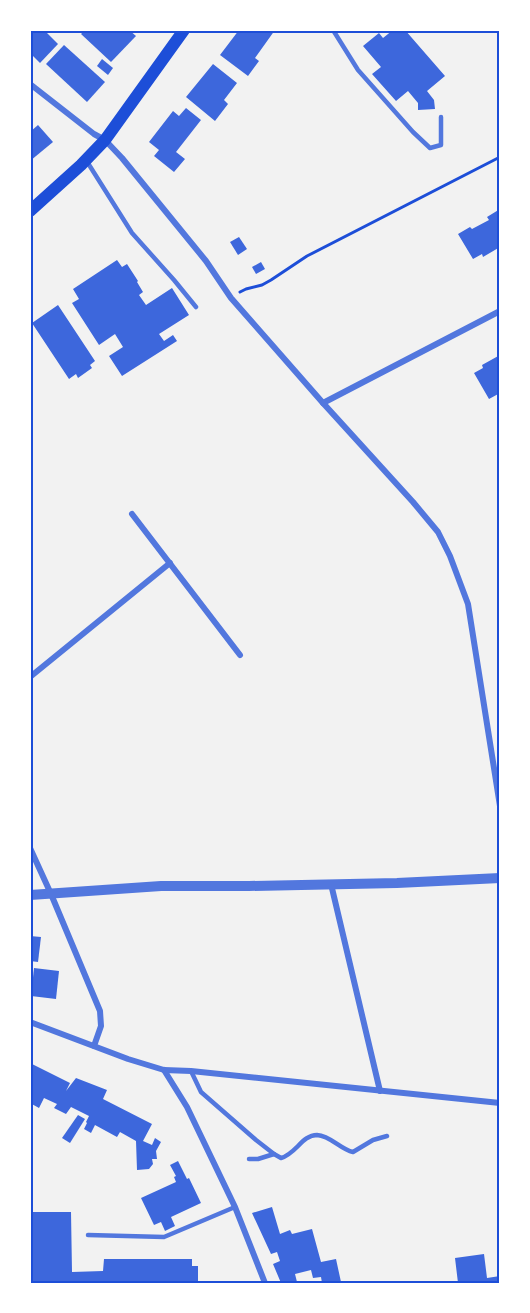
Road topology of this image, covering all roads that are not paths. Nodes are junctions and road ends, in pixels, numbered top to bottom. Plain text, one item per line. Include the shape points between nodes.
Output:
1 (184, 30) edge
2 (333, 30) edge
3 (30, 84) edge
4 (441, 117) dead end
5 (105, 140) junction
6 (86, 160) junction
7 (30, 211) edge
8 (196, 308) dead end
9 (500, 311) edge
10 (323, 403) junction
11 (132, 514) dead end
12 (170, 563) junction
13 (240, 655) dead end
14 (30, 677) edge
15 (500, 806) edge
16 (30, 848) edge
17 (500, 878) edge
18 (331, 884) junction
19 (30, 894) edge
20 (51, 894) junction
21 (30, 1022) edge
22 (94, 1046) junction
23 (164, 1070) junction
24 (191, 1071) junction
25 (380, 1091) junction
26 (500, 1103) edge
27 (387, 1136) dead end
28 (274, 1154) junction
29 (249, 1159) dead end
30 (235, 1207) junction
31 (88, 1236) dead end
32 (265, 1283) edge

1 - 5 main road
2 - 4 lane via 358,70 430,148 441,145
3 - 5 street
5 - 6 main road
5 - 10 street via 199,253 231,298
6 - 7 main road
6 - 8 lane via 132,233
9 - 10 street
10 - 15 street via 438,532 450,556 468,604
11 - 12 street
12 - 13 street
12 - 14 street
16 - 20 street
17 - 18 street
18 - 20 street via 160,886
18 - 25 street
19 - 20 street
20 - 22 street via 100,1011 101,1026
21 - 22 street
22 - 23 street
23 - 24 street
23 - 30 street via 187,1107
24 - 25 street
24 - 28 lane via 201,1092
25 - 26 street
27 - 28 lane via 353,1152 318,1135 306,1139 289,1156 281,1158
28 - 29 lane
30 - 31 lane via 164,1237
30 - 32 street

